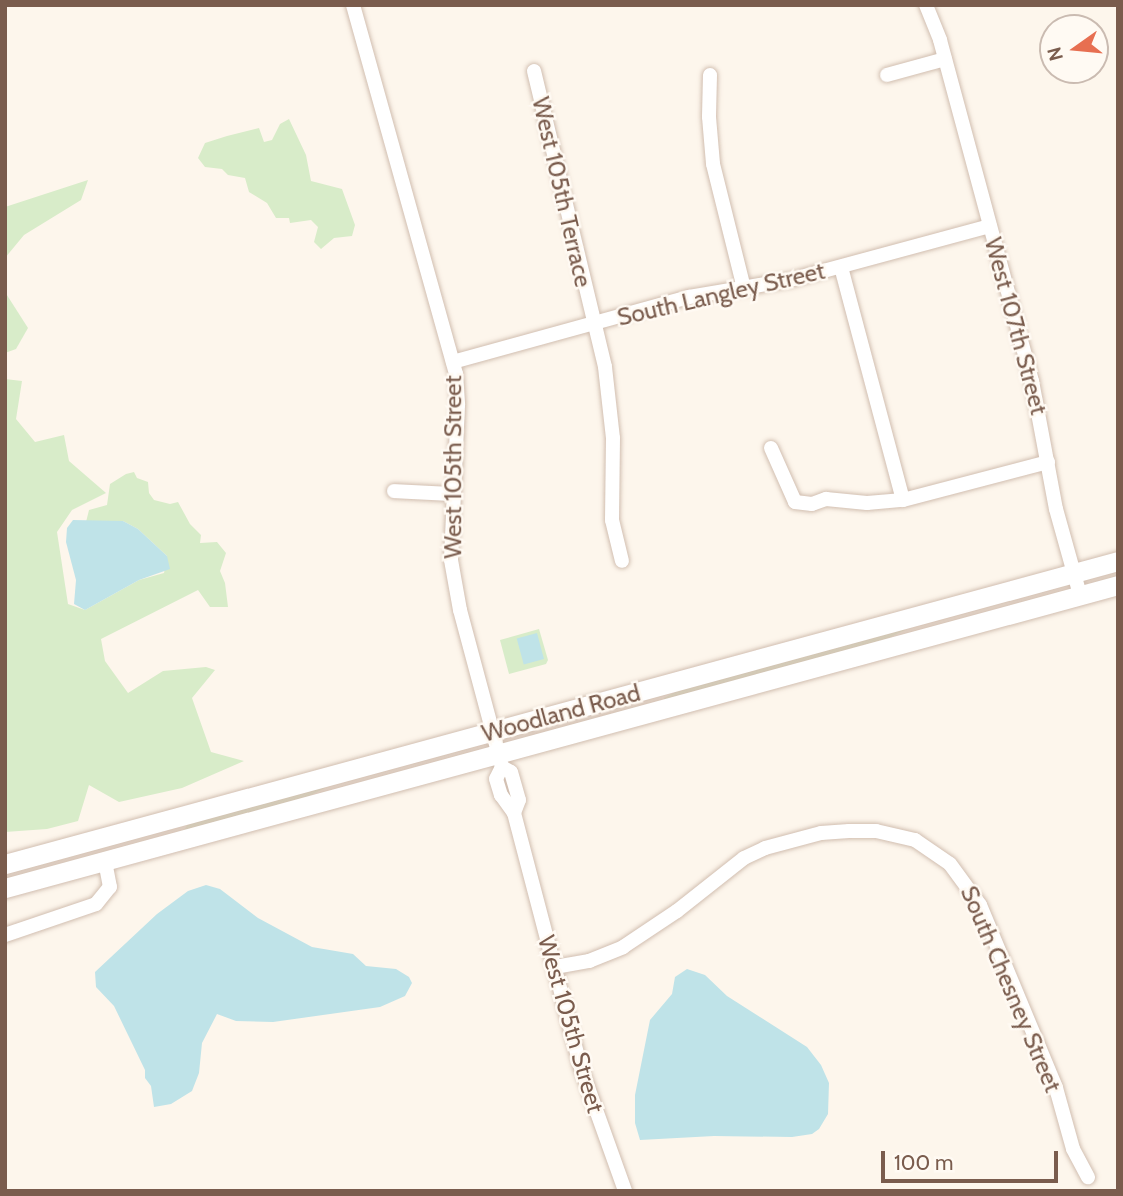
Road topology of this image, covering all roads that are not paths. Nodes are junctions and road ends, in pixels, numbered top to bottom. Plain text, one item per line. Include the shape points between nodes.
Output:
1 (353, 5) edge
2 (926, 5) edge
3 (945, 59) junction
4 (534, 71) dead end
5 (710, 75) dead end
6 (887, 75) dead end
7 (989, 226) junction
8 (841, 267) junction
9 (744, 288) junction
10 (593, 324) junction
11 (453, 362) junction
12 (771, 449) dead end
13 (1048, 462) junction
14 (394, 492) dead end
15 (454, 494) junction
16 (903, 500) junction
17 (622, 561) dead end
18 (1118, 561) edge
19 (1074, 573) junction
20 (1118, 585) edge
21 (1080, 595) junction
22 (493, 731) junction
23 (501, 760) junction
24 (167, 820) junction
25 (141, 851) junction
26 (104, 861) junction
27 (5, 864) edge
28 (5, 888) edge
29 (5, 935) edge
30 (555, 967) junction
31 (1088, 1177) dead end
32 (625, 1191) edge

1 - 11 street, West 105th Street
2 - 3 street, West 107th Street
3 - 6 street
3 - 7 street, West 107th Street
4 - 10 street, West 105th Terrace
5 - 9 street via 712,164
7 - 8 street, South Langley Street
7 - 13 street, West 107th Street via 1032,381
8 - 9 street, South Langley Street
8 - 16 street
9 - 10 street, South Langley Street via 689,297
10 - 11 street, South Langley Street
10 - 17 street, West 105th Terrace via 610,393 612,520
11 - 15 street, West 105th Street via 458,387
12 - 16 street via 795,502
13 - 16 street
13 - 19 street, West 107th Street
14 - 15 street
15 - 22 street, West 105th Street via 454,583
18 - 19 main road, Woodland Road
19 - 21 street, West 107th Street
19 - 22 main road, Woodland Road
20 - 21 main road, Woodland Road
21 - 23 main road, Woodland Road
22 - 23 street, West 105th Street
22 - 24 main road, Woodland Road
23 - 25 main road, Woodland Road
23 - 30 street, West 105th Street via 496,779 514,813
24 - 25 main road
24 - 27 main road, Woodland Road
25 - 26 main road, Woodland Road
26 - 28 main road, Woodland Road
26 - 29 street via 110,887 96,904
30 - 31 street, South Chesney Street via 589,961 623,947 765,848 821,833 849,831 876,831 915,840 950,864 980,905 1056,1088 1073,1149
30 - 32 street, West 105th Street via 594,1108

